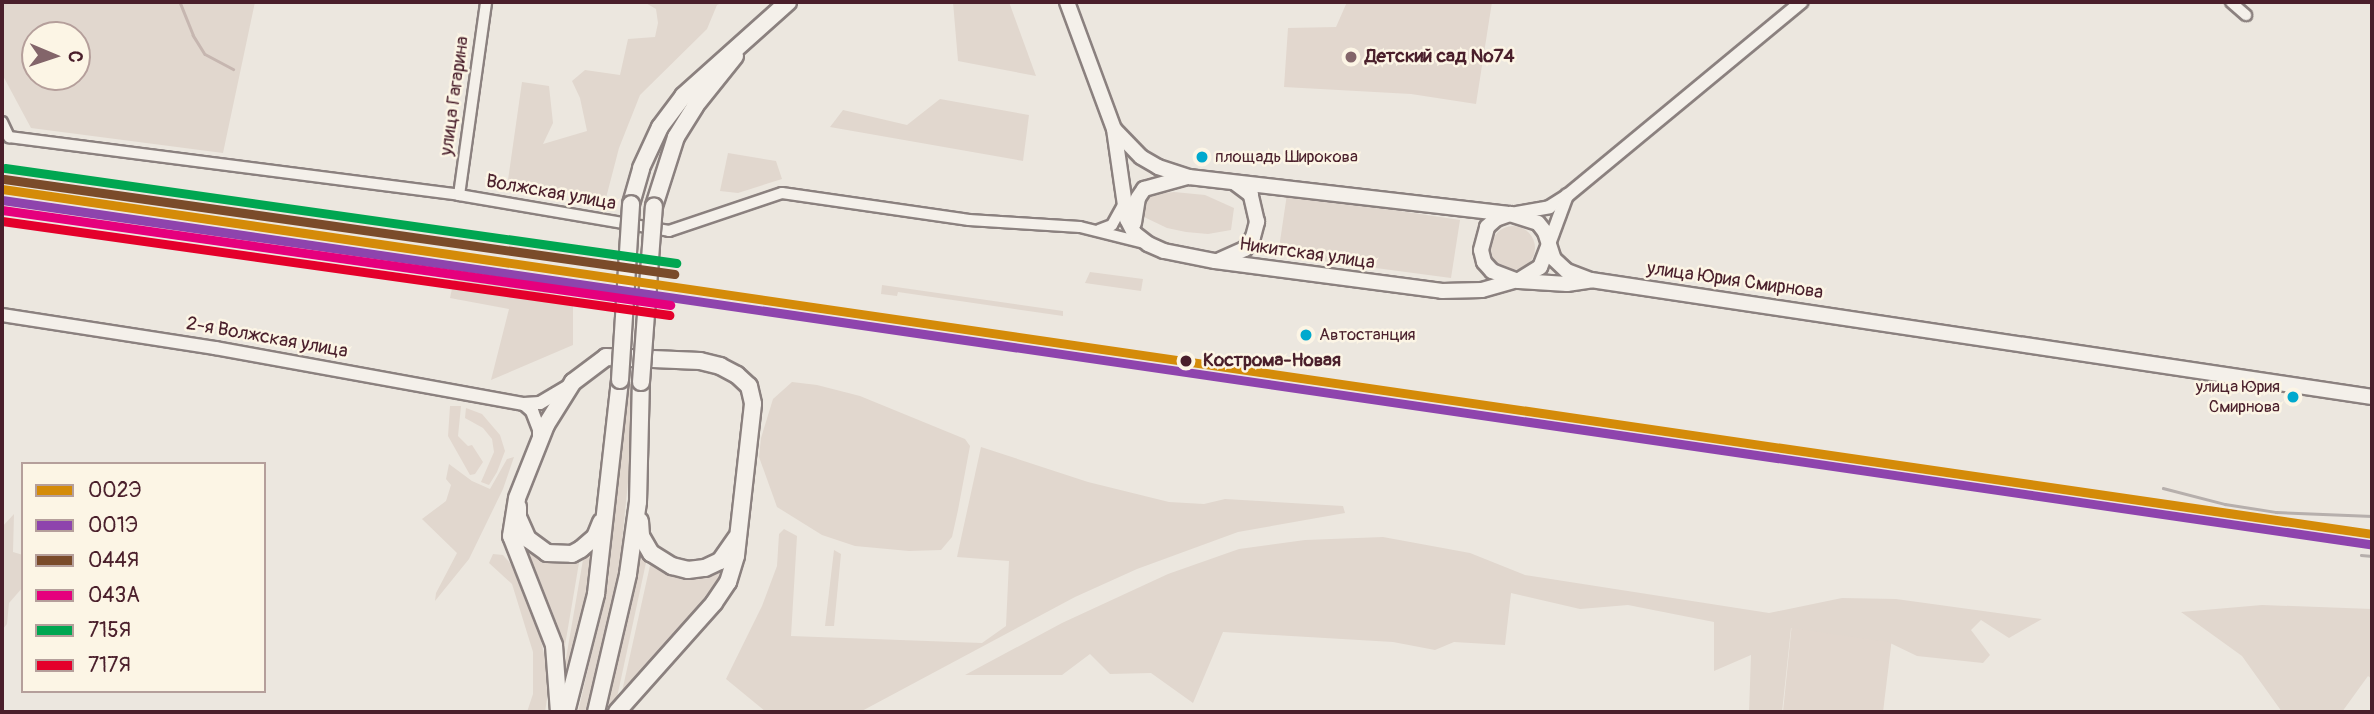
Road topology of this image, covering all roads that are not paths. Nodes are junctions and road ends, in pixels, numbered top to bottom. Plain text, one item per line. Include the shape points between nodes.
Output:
1 (486, 2) edge
2 (788, 2) edge
3 (1067, 2) edge
4 (1801, 2) edge
5 (2231, 2) edge
6 (2246, 15) dead end
7 (746, 40) junction
8 (2, 122) edge
9 (1114, 129) junction
10 (1189, 177) junction
11 (1233, 182) junction
12 (1144, 189) junction
13 (459, 195) junction
14 (1567, 195) junction
15 (1126, 200) junction
16 (1509, 214) junction
17 (1098, 231) junction
18 (1134, 233) junction
19 (1148, 244) junction
20 (1549, 244) junction
21 (1215, 261) junction
22 (1516, 281) junction
23 (1591, 281) junction
24 (2, 315) edge
25 (573, 382) junction
26 (2372, 397) edge
27 (524, 404) junction
28 (539, 443) junction
29 (517, 498) junction
30 (638, 502) junction
31 (607, 503) junction
32 (739, 532) junction
33 (559, 712) edge
34 (566, 712) edge
35 (596, 712) edge
36 (617, 712) edge

1 - 13 street, улица Гагарина
2 - 7 main road
3 - 9 main road
4 - 14 street
5 - 6 street
7 - 30 main road, bridge via 676,137 654,206 640,382
7 - 31 main road, bridge via 683,96 660,127 641,167 631,204
8 - 13 street, Волжская улица via 9,136
9 - 10 main road via 1141,157
9 - 15 main road
10 - 11 main road
10 - 12 main road
11 - 16 main road
11 - 21 main road via 1251,195 1257,222 1245,248
12 - 15 street
12 - 18 main road via 1135,208
13 - 17 street, Волжская улица via 670,231 782,193 970,220
14 - 16 street via 1549,207
14 - 20 street
15 - 17 street via 1112,225
15 - 18 main road via 1127,219
16 - 20 main road via 1538,223
16 - 22 main road via 1487,227 1481,250 1492,271
17 - 19 street, Волжская улица
18 - 19 main road, Никитская улица
19 - 21 main road, Никитская улица
20 - 22 main road via 1540,267
20 - 23 main road via 1554,259 1567,271
21 - 22 main road, Никитская улица via 1442,291 1482,290
22 - 23 main road, Никитская улица
23 - 26 main road, улица Юрия Смирнова
24 - 27 street, 2-я Волжская улица
25 - 27 street via 540,404
25 - 28 main road
25 - 32 main road via 597,362 619,356 700,361 737,375 749,386 753,404
27 - 28 street via 539,429
28 - 29 main road
29 - 31 main road via 518,517 528,539 547,553 560,555 572,554 596,537
29 - 33 main road via 513,547 554,645
30 - 32 main road via 644,544 672,566 688,570 720,561
30 - 35 main road via 626,586
31 - 34 main road via 596,594
32 - 36 main road via 728,582 715,603

